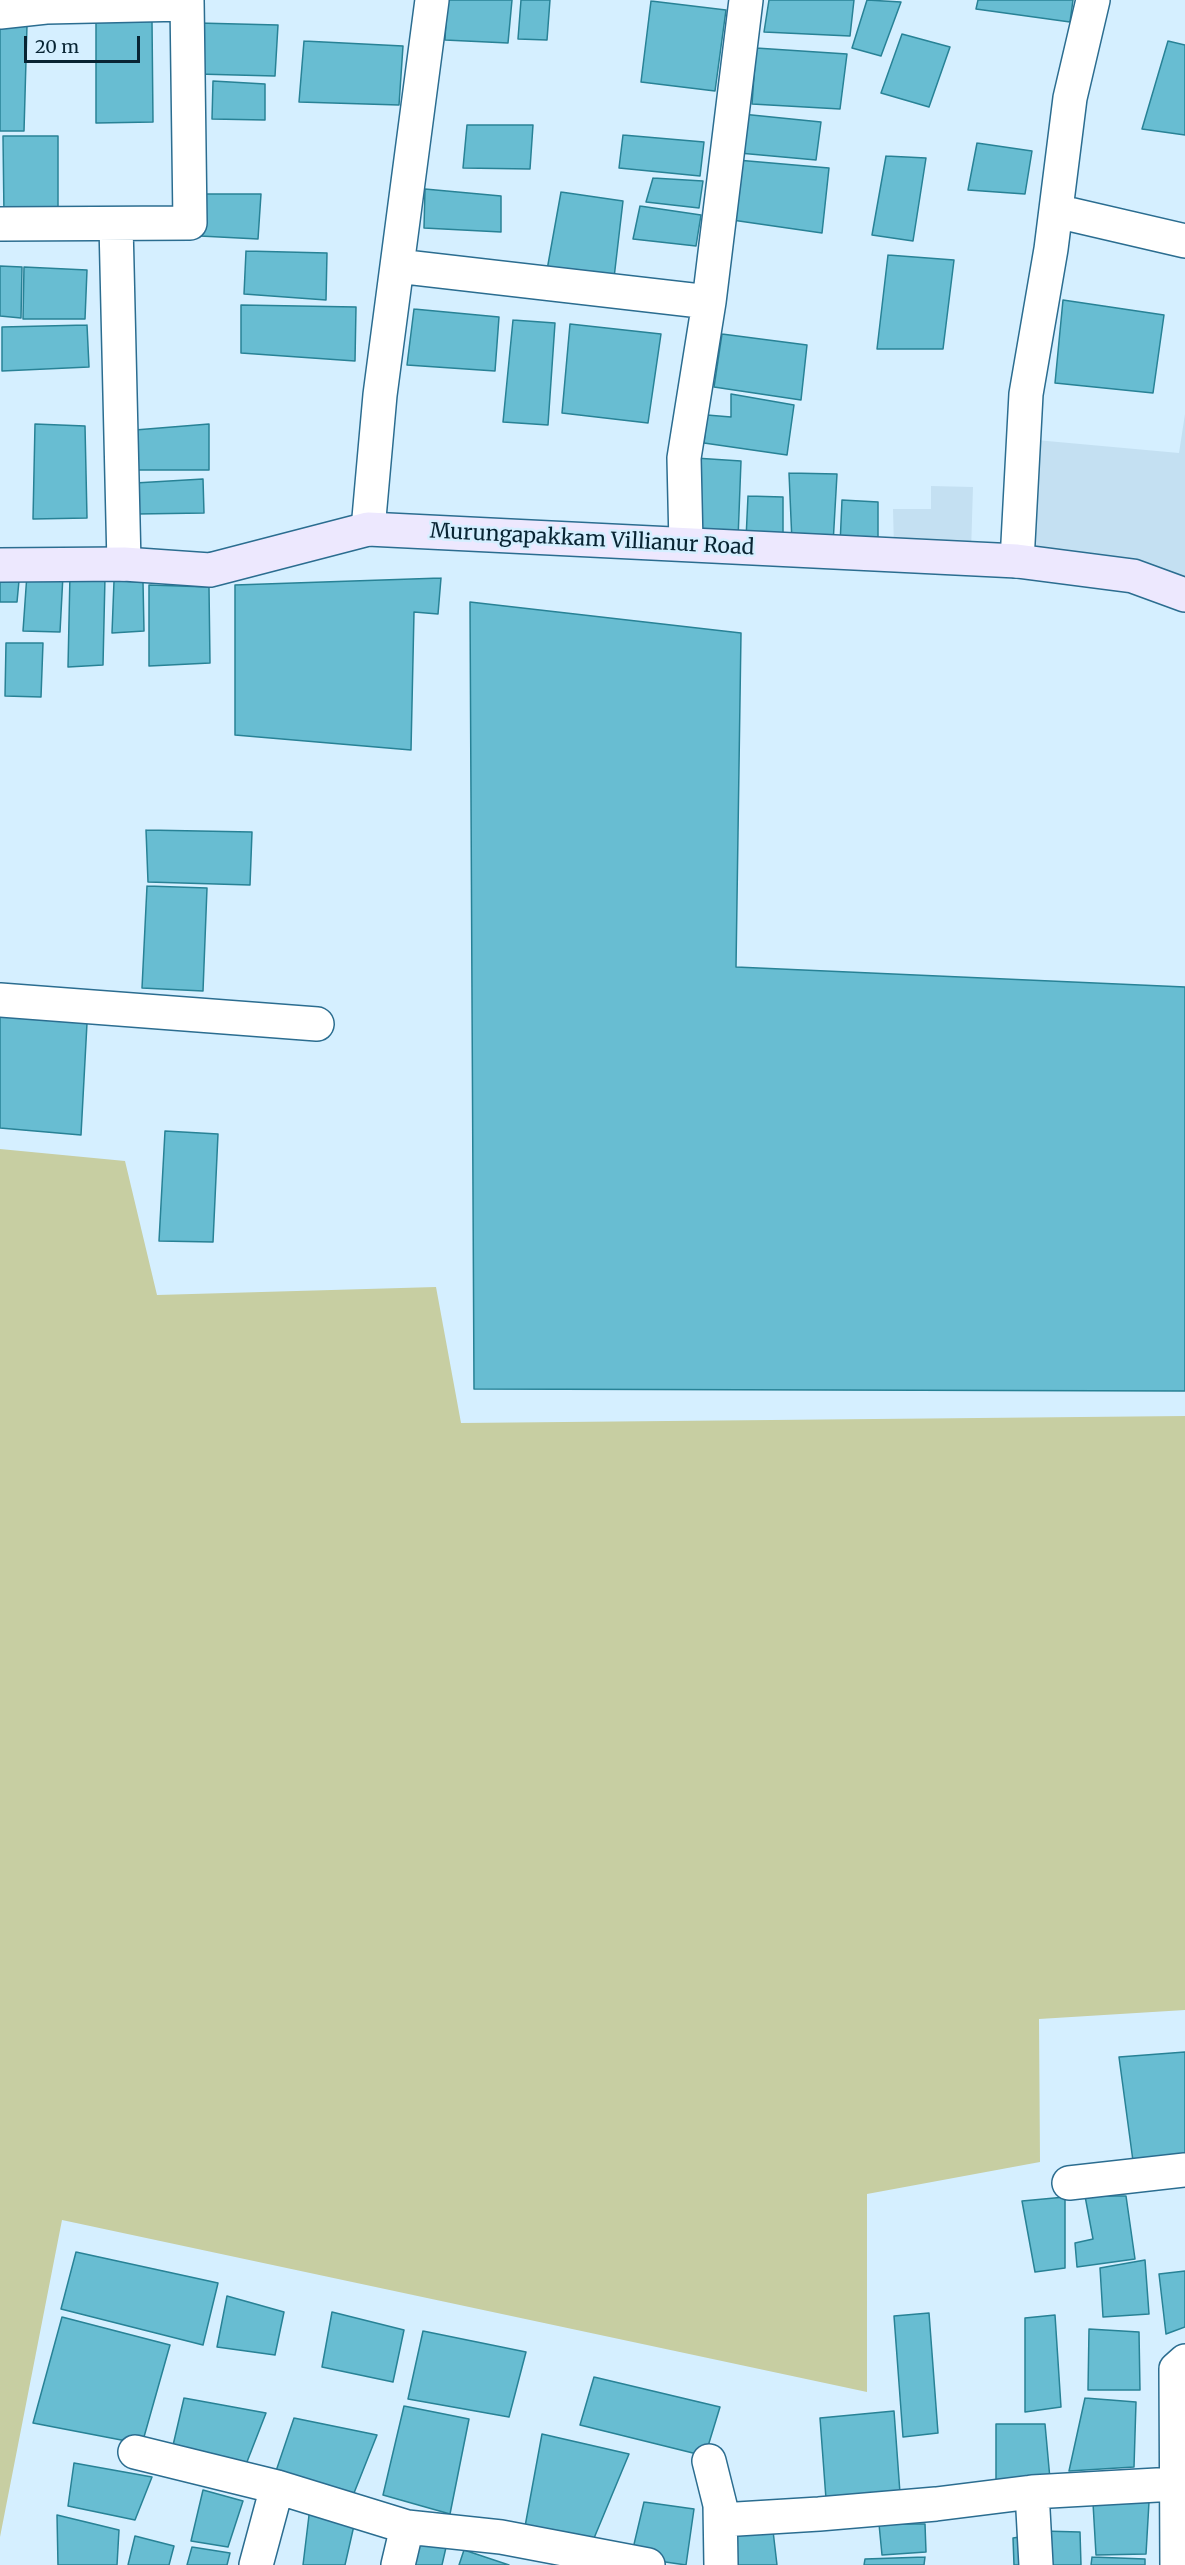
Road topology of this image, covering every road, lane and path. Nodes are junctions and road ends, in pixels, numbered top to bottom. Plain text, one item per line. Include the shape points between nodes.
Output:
1 (432, 0) edge
2 (746, 0) edge
3 (1094, 0) edge
4 (187, 2) edge
5 (0, 12) edge
6 (1056, 211) junction
7 (0, 224) edge
8 (116, 224) junction
9 (1185, 240) edge
10 (397, 266) junction
11 (709, 302) junction
12 (368, 529) junction
13 (686, 544) junction
14 (1017, 561) junction
15 (124, 564) junction
16 (0, 565) edge
17 (1185, 595) edge
18 (0, 1000) edge
19 (317, 1024) dead end
20 (1185, 2170) edge
21 (1069, 2182) dead end
22 (1185, 2361) edge
23 (135, 2452) dead end
24 (709, 2461) dead end
25 (1175, 2484) junction
26 (277, 2487) junction
27 (1032, 2492) junction
28 (721, 2520) junction
29 (407, 2527) junction
30 (256, 2565) edge
31 (398, 2565) edge
32 (648, 2565) edge
33 (721, 2565) edge
34 (1036, 2565) edge
35 (1177, 2565) edge

1 - 10 street
2 - 11 street
3 - 6 street via 1070,98
4 - 5 street
4 - 8 street via 190,223
6 - 9 street
6 - 14 street via 1026,394
7 - 8 street
8 - 15 street
10 - 11 street
10 - 12 street
11 - 13 street via 684,458
12 - 13 main road, Murungapakkam Villianur Road
12 - 15 main road, Murungapakkam Villianur Road via 210,570
13 - 14 main road, Murungapakkam Villianur Road
14 - 17 main road, Murungapakkam Villianur Road via 1133,576
15 - 16 main road, Murungapakkam Villianur Road
18 - 19 street
20 - 21 street
22 - 25 street via 1176,2369
23 - 26 street
24 - 28 street
25 - 27 street
25 - 35 street
26 - 29 street
26 - 30 street
27 - 28 street via 924,2505
27 - 34 street
28 - 33 street
29 - 31 street
29 - 32 street via 501,2537

